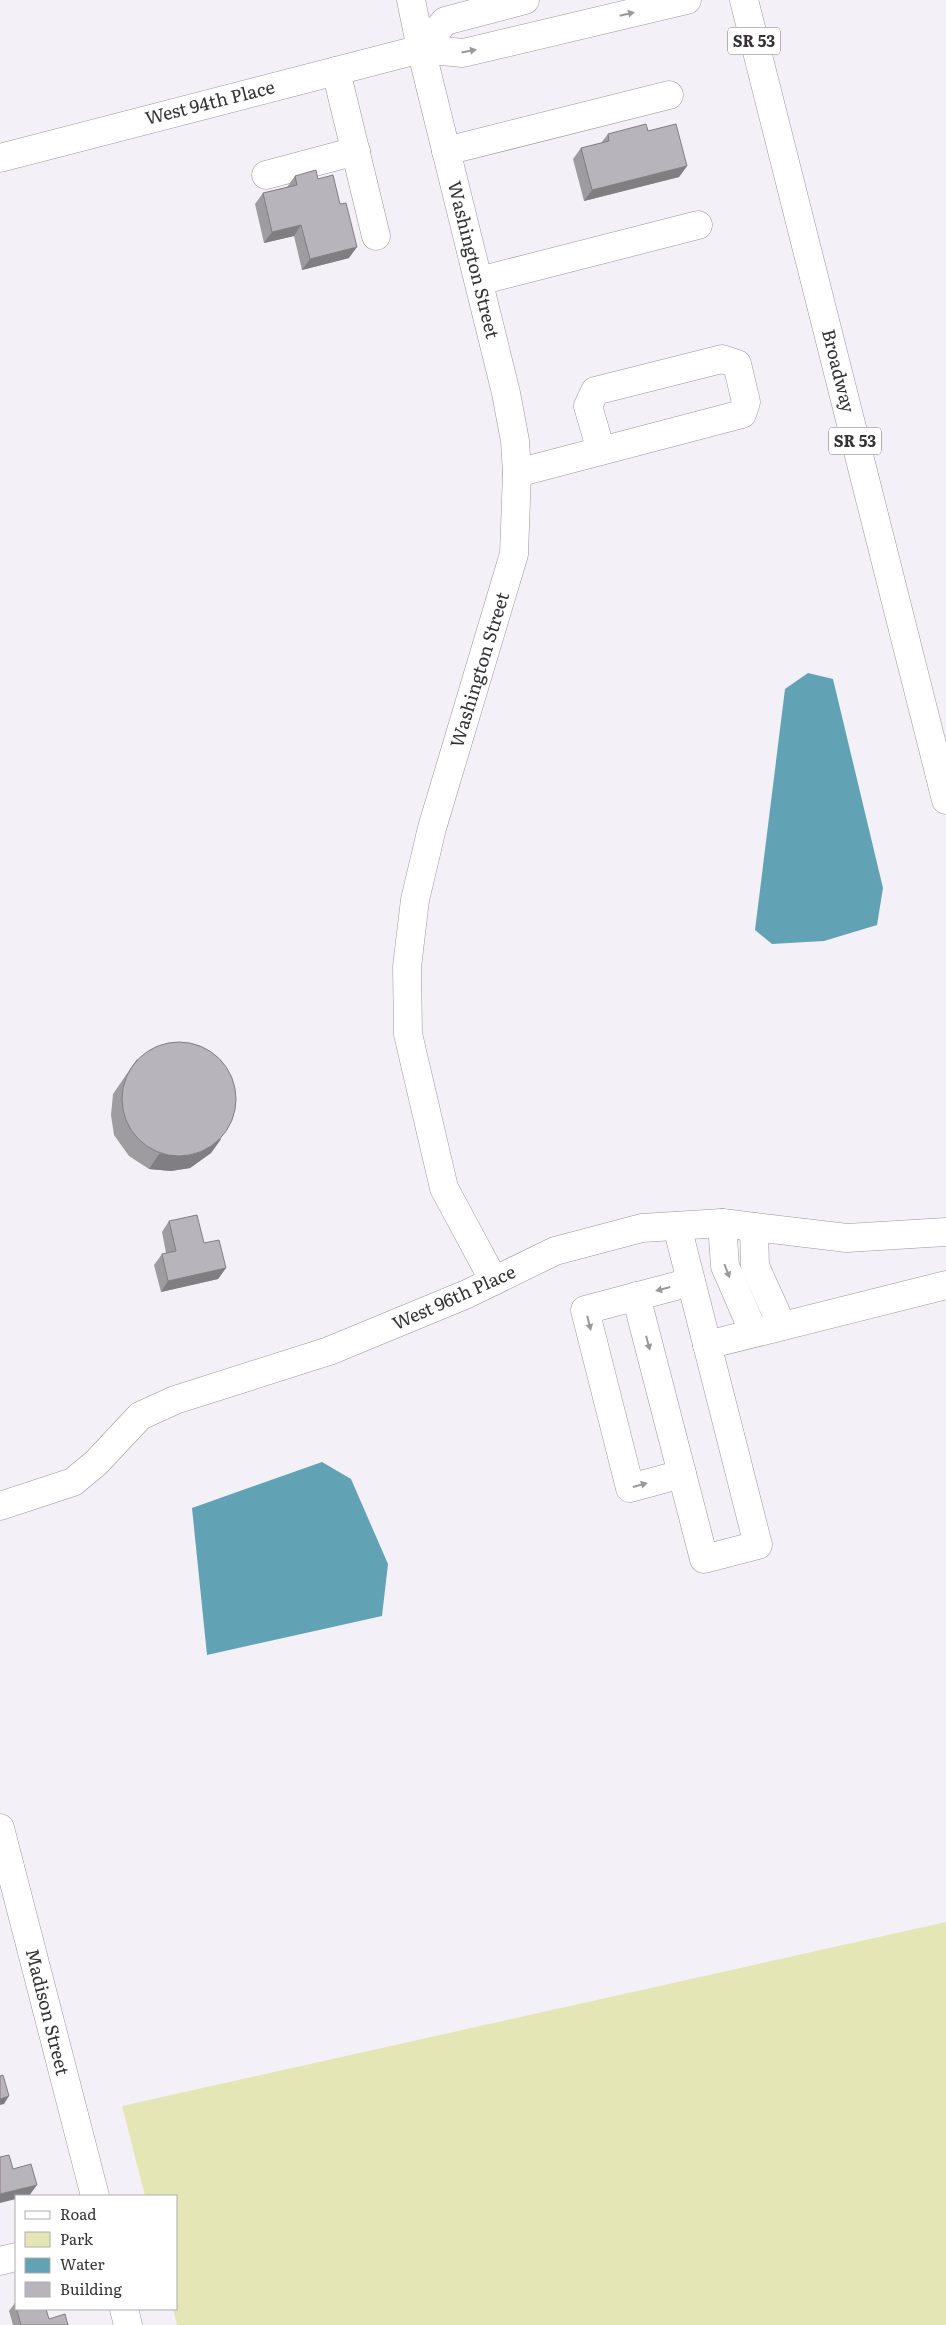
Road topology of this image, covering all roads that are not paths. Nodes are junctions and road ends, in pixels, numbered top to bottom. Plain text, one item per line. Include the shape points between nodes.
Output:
1 (411, 0) edge
2 (525, 0) edge
3 (687, 0) edge
4 (744, 0) edge
5 (421, 49) junction
6 (336, 71) junction
7 (669, 95) dead end
8 (356, 151) junction
9 (446, 151) junction
10 (0, 158) edge
11 (266, 175) dead end
12 (698, 226) dead end
13 (376, 236) dead end
14 (479, 281) junction
15 (601, 451) junction
16 (517, 473) junction
17 (946, 800) edge
18 (722, 1223) junction
19 (677, 1226) junction
20 (754, 1227) junction
21 (946, 1232) edge
22 (494, 1281) junction
23 (691, 1282) junction
24 (946, 1285) edge
25 (636, 1296) junction
26 (782, 1326) junction
27 (754, 1333) junction
28 (707, 1345) junction
29 (682, 1474) junction
30 (0, 1506) edge
31 (0, 1828) edge
32 (95, 2195) edge
33 (15, 2257) edge
34 (0, 2261) edge
35 (124, 2310) edge
36 (128, 2325) edge

1 - 5 street, Washington Street
2 - 5 street via 445,21
5 -> 3 street, West 94th Place via 463,53
4 - 17 street, Broadway / SR 53
5 - 6 street, West 94th Place
5 - 9 street, Washington Street
6 - 8 street
6 - 10 street, West 94th Place
7 - 9 street
8 - 11 street
8 - 13 street
9 - 14 street, Washington Street
12 - 14 street
14 - 16 street, Washington Street via 506,393
15 - 15 street via 742,414 746,402 737,364 722,359 595,391 588,406
15 - 16 street
16 - 22 street, Washington Street via 514,554 432,828 415,900 407,966 408,1034 444,1188
18 - 19 street, West 96th Place
18 - 20 street, West 96th Place
18 -> 27 street via 725,1266
19 - 22 street, West 96th Place via 642,1228 555,1251
19 - 23 street
20 - 21 street, West 96th Place via 847,1238
20 - 26 street via 755,1266
22 - 30 street, West 96th Place via 329,1351 175,1400 140,1416 96,1463 73,1482
23 -> 25 street
23 - 28 street
24 - 26 street
25 -> 29 street
25 -> 29 street via 585,1310 630,1488
26 - 27 street
27 - 28 street
28 - 29 street via 758,1545 704,1559
31 - 32 street, Madison Street
33 - 34 street
35 - 36 street

